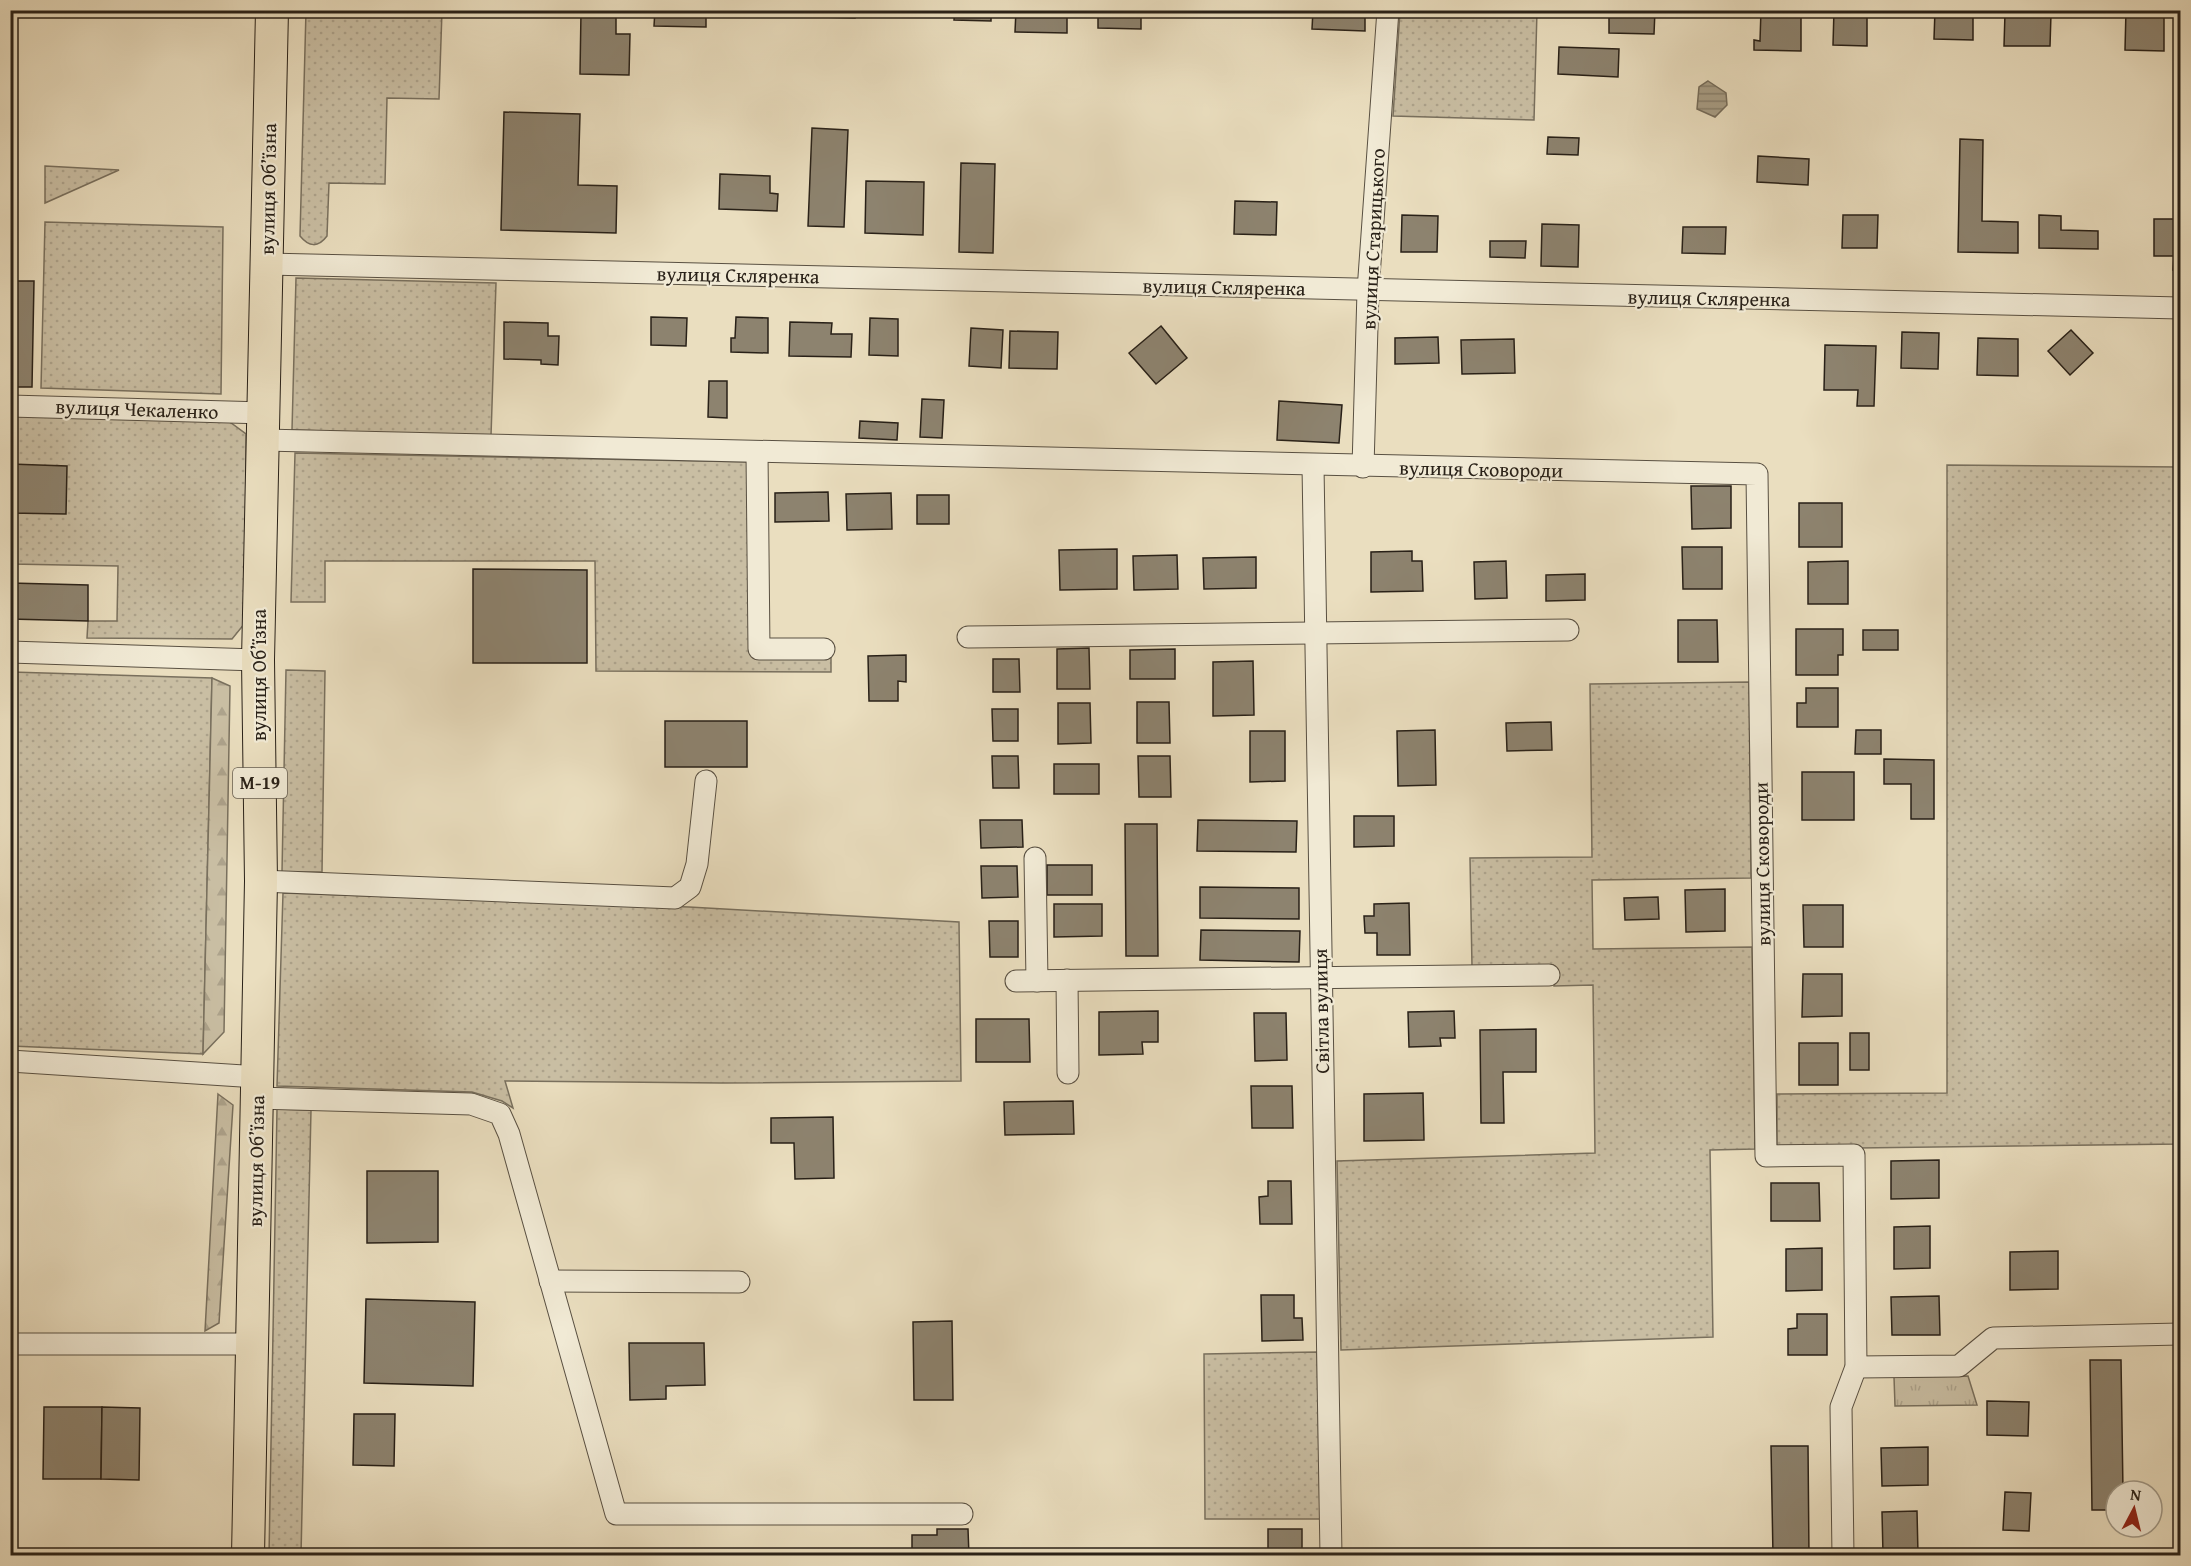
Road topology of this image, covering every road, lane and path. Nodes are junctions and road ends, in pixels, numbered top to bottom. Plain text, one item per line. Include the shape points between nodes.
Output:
1 (272, 10) edge
2 (1388, 10) edge
3 (267, 264) junction
4 (1368, 291) junction
5 (2181, 308) edge
6 (10, 406) edge
7 (263, 427) junction
8 (757, 452) junction
9 (1313, 465) junction
10 (1363, 467) junction
11 (1568, 630) dead end
12 (1316, 633) junction
13 (968, 637) dead end
14 (824, 649) dead end
15 (10, 652) edge
16 (258, 660) junction
17 (706, 781) dead end
18 (1035, 858) dead end
19 (261, 881) junction
20 (1549, 975) dead end
21 (1320, 977) junction
22 (1068, 980) junction
23 (10, 1061) edge
24 (1068, 1073) dead end
25 (257, 1088) junction
26 (550, 1281) junction
27 (739, 1282) dead end
28 (2181, 1334) edge
29 (10, 1344) edge
30 (253, 1344) junction
31 (1856, 1367) junction
32 (962, 1514) dead end
33 (248, 1556) edge
34 (1331, 1556) edge
35 (1843, 1556) edge

1 - 3 highway, вулиця Об’їзна / М-19
2 - 4 street, вулиця Старицького
3 - 4 street, вулиця Скляренка
3 - 7 highway, вулиця Об’їзна / М-19
4 - 5 street, вулиця Скляренка
4 - 10 street, вулиця Старицького
6 - 7 street, вулиця Чекаленко
7 - 8 street, вулиця Чекаленко
7 - 16 highway, вулиця Об’їзна / М-19
8 - 9 street, вулиця Чекаленко
8 - 14 street via 759,649
9 - 10 street, вулиця Чекаленко
9 - 12 street, Світла вулиця
10 - 31 street, вулиця Сковороди via 1757,474 1766,1156 1854,1155
11 - 12 street
12 - 13 street
12 - 21 street, Світла вулиця
15 - 16 street
16 - 19 highway, вулиця Об’їзна / М-19
17 - 19 street via 698,864 690,887 675,898
18 - 22 street via 1026,981
19 - 25 highway, вулиця Об’їзна / М-19
20 - 21 street
21 - 22 street
21 - 34 street, Світла вулиця
22 - 24 street
23 - 25 street
25 - 26 street via 471,1104 500,1114
25 - 30 highway, вулиця Об’їзна / М-19
26 - 27 street
26 - 32 street via 616,1514
28 - 31 street via 1993,1338 1959,1366
29 - 30 street
30 - 33 highway, вулиця Об’їзна / М-19
31 - 35 street, вулиця Сковороди via 1841,1407

